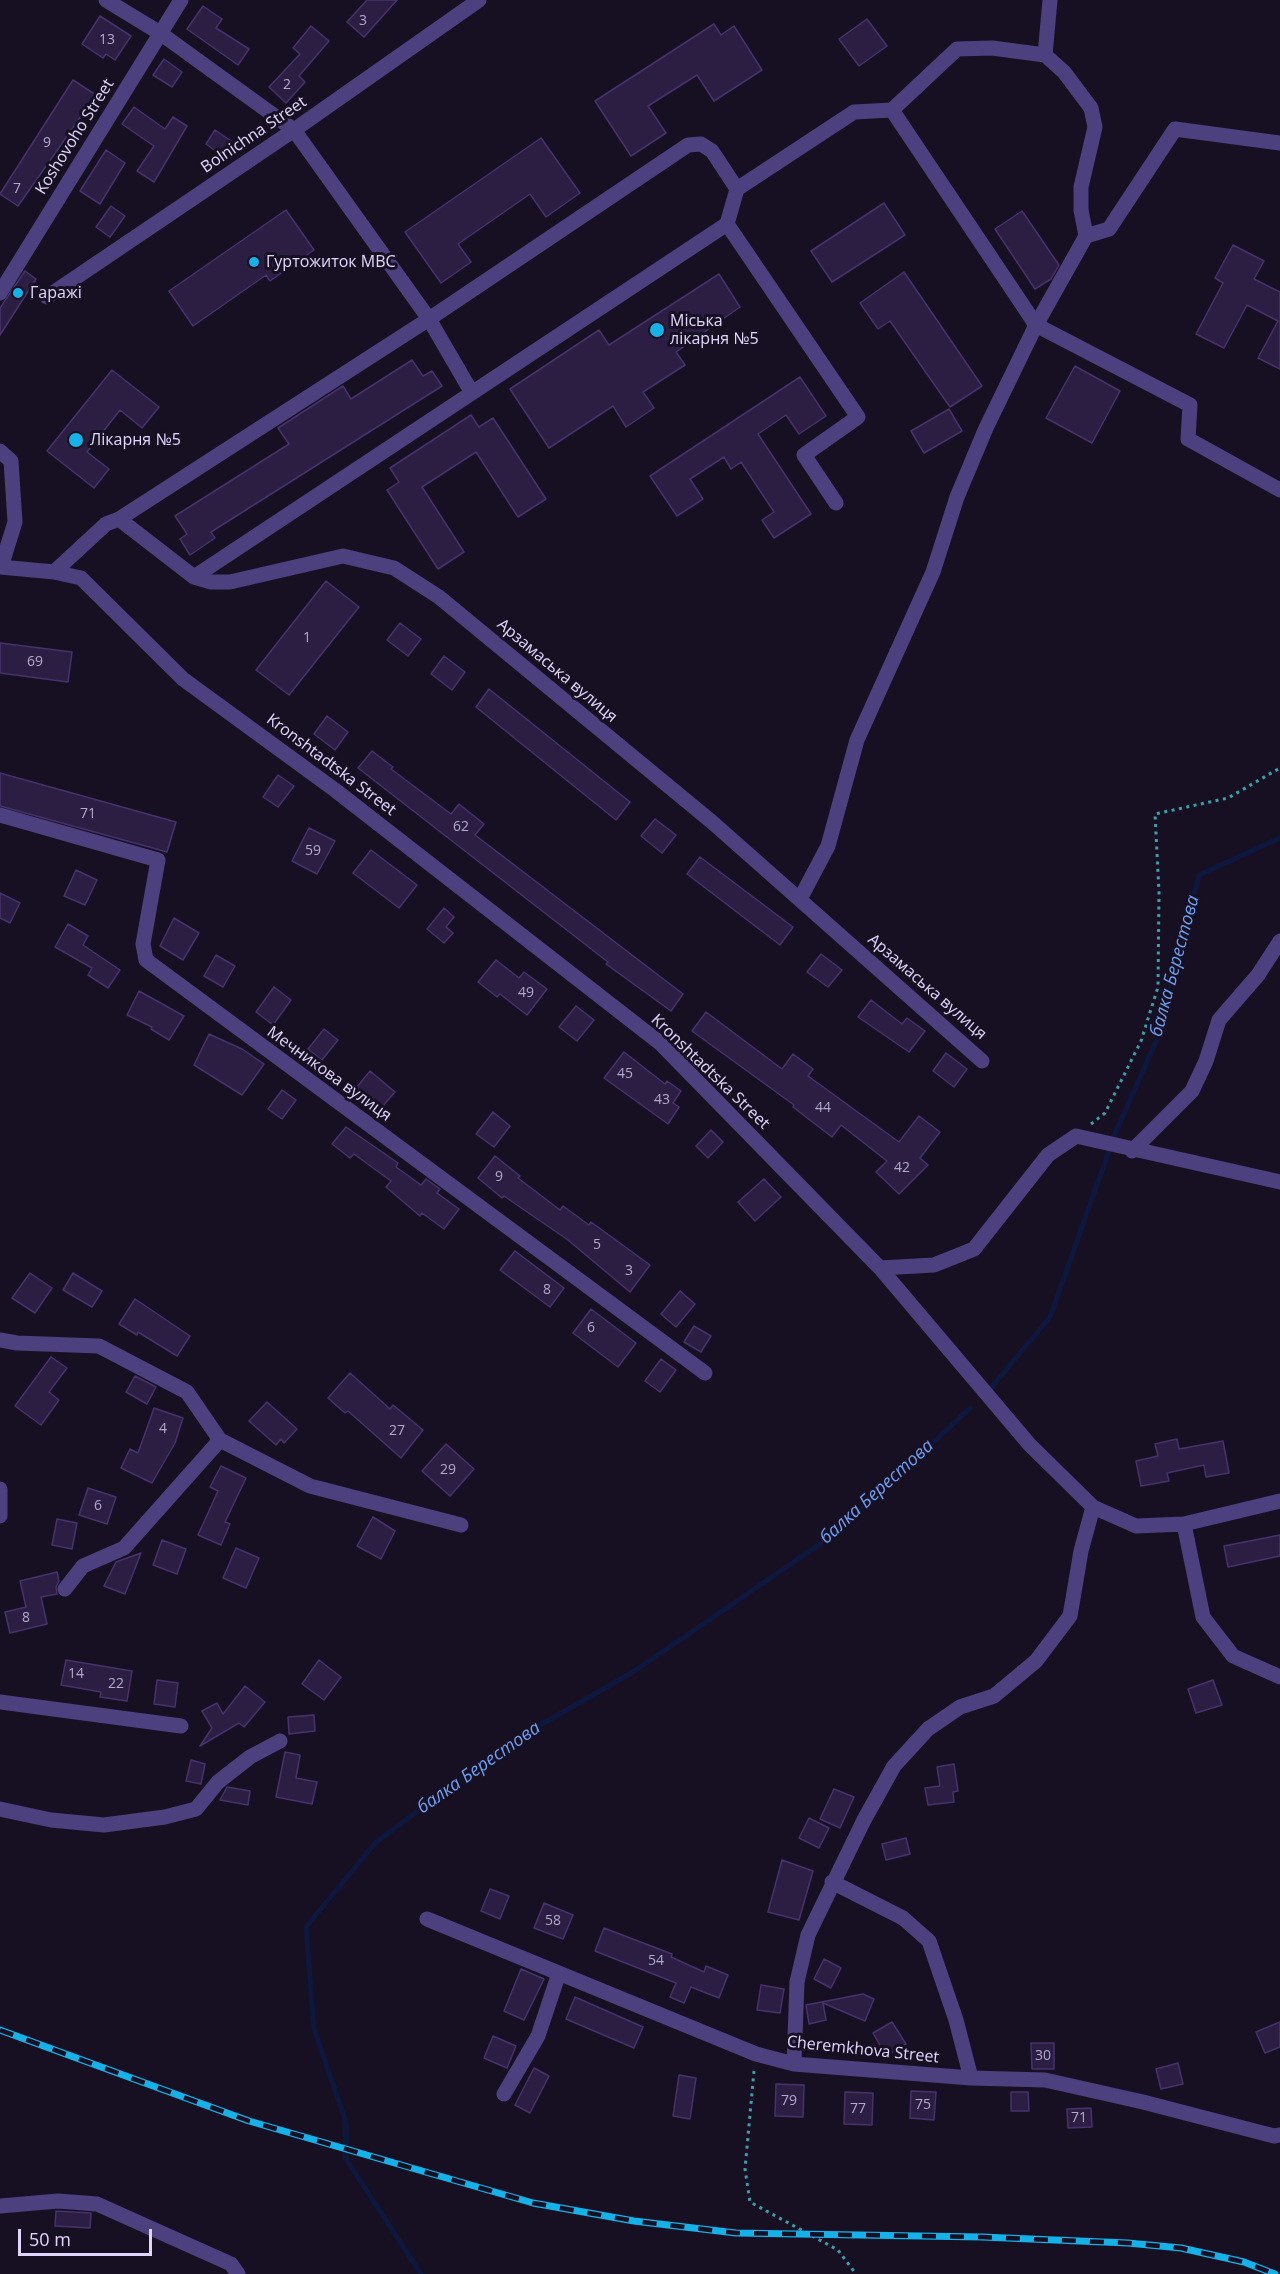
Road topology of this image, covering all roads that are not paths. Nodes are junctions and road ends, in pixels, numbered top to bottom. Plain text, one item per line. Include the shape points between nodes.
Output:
1 (106, 0) edge
2 (181, 0) edge
3 (479, 0) edge
4 (1050, 0) edge
5 (160, 33) junction
6 (1045, 55) junction
7 (892, 110) junction
8 (294, 130) junction
9 (1280, 143) edge
10 (737, 189) junction
11 (727, 224) junction
12 (1086, 236) junction
13 (0, 293) edge
14 (47, 297) dead end
15 (429, 319) junction
16 (1036, 325) junction
17 (472, 393) junction
18 (4, 457) edge
19 (1280, 490) edge
20 (836, 503) dead end
21 (119, 519) junction
22 (0, 567) edge
23 (54, 572) junction
24 (194, 577) junction
25 (0, 815) edge
26 (800, 899) junction
27 (1280, 941) edge
28 (982, 1060) dead end
29 (1132, 1150) junction
30 (1280, 1182) edge
31 (880, 1268) junction
32 (0, 1340) edge
33 (705, 1373) dead end
34 (220, 1440) junction
35 (0, 1489) edge
36 (1280, 1502) edge
37 (1093, 1507) junction
38 (0, 1516) edge
39 (1184, 1524) junction
40 (461, 1525) dead end
41 (65, 1588) dead end
42 (1280, 1677) edge
43 (0, 1702) edge
44 (181, 1726) dead end
45 (280, 1741) dead end
46 (0, 1809) edge
47 (832, 1882) junction
48 (427, 1919) dead end
49 (559, 1973) junction
50 (794, 2064) junction
51 (971, 2078) junction
52 (504, 2094) dead end
53 (1280, 2136) edge
54 (0, 2206) edge
55 (238, 2274) edge

1 - 5 street
2 - 5 street, Koshovoho Street
3 - 8 street, Bolnichna Street
4 - 6 street
5 - 8 street
5 - 13 street, Koshovoho Street
6 - 7 street via 992,48 957,49
6 - 12 street via 1064,72 1090,108 1095,127 1081,187
7 - 10 street via 854,112
7 - 16 street
8 - 14 street, Bolnichna Street
8 - 15 street
9 - 12 street via 1175,129 1109,229
10 - 11 street
10 - 15 street via 712,151 701,144 688,145
11 - 17 street
11 - 20 street via 858,417 804,455
12 - 16 street
15 - 17 street
15 - 21 street
16 - 19 street via 1190,405 1188,439
16 - 26 street via 986,428 957,497 933,572 857,740 828,846
17 - 24 street
18 - 22 street via 15,522
21 - 23 street via 106,524
21 - 24 street, Арзамаська вулиця
22 - 23 street, Kronshtadtska Street
23 - 31 street, Kronshtadtska Street via 81,578 183,678 335,789 660,1043
24 - 26 street, Арзамаська вулиця via 230,582 343,556 394,568 439,597
25 - 33 street, Мечникова вулиця via 158,860 143,944 146,960
26 - 28 street, Арзамаська вулиця
27 - 29 street via 1258,975 1219,1020 1192,1091
29 - 30 street
29 - 31 street via 1076,1136 1048,1155 974,1249 934,1264
31 - 37 street, Kronshtadtska Street via 1029,1444
32 - 34 street via 99,1346 187,1392
34 - 40 street via 310,1486
34 - 41 street via 124,1548 83,1566
35 - 38 street
36 - 39 street, Kronshtadtska Street
37 - 39 street, Kronshtadtska Street via 1136,1526
37 - 47 street via 1070,1616 1036,1661 994,1696 960,1707 928,1729 894,1766
39 - 42 street via 1203,1617 1233,1656
43 - 44 street
45 - 46 street via 250,1757 218,1782 196,1809 186,1812 104,1825 51,1820
47 - 50 street via 808,1935 797,1983
47 - 51 street via 903,1918 929,1941
48 - 49 street, Cheremkhova Street
49 - 50 street, Cheremkhova Street via 756,2054
49 - 52 street via 538,2036
50 - 51 street, Cheremkhova Street
51 - 53 street, Cheremkhova Street via 1045,2080
54 - 55 street via 58,2201 97,2204 231,2264

